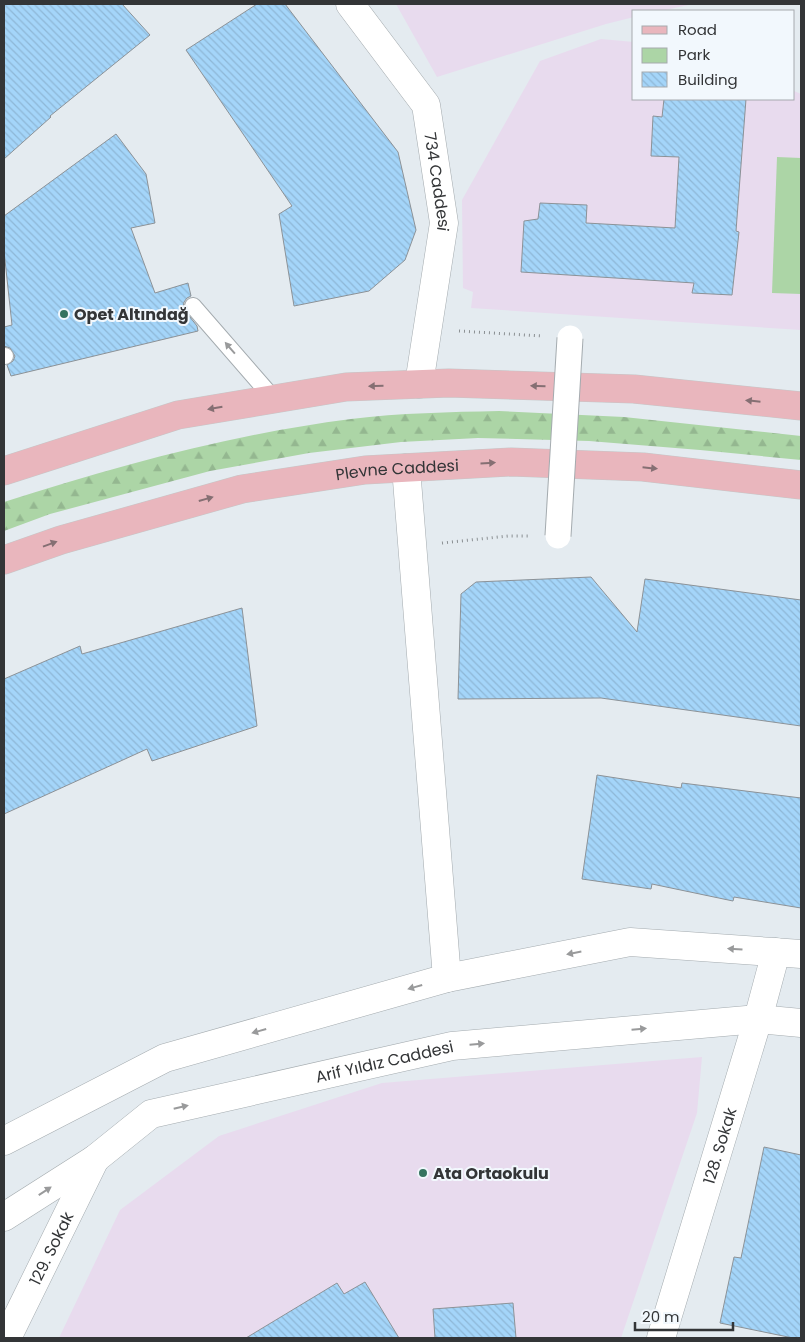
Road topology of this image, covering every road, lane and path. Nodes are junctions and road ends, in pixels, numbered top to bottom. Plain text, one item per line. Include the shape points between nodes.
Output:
1 (350, 4) edge
2 (193, 306) dead end
3 (427, 329) junction
4 (526, 335) dead end
5 (570, 338) dead end
6 (419, 384) junction
7 (273, 398) junction
8 (801, 406) edge
9 (406, 468) junction
10 (4, 471) edge
11 (801, 485) edge
12 (508, 536) dead end
13 (558, 536) dead end
14 (413, 546) junction
15 (4, 560) edge
16 (789, 953) edge
17 (447, 978) junction
18 (758, 1018) junction
19 (801, 1023) edge
20 (4, 1141) edge
21 (95, 1159) junction
22 (4, 1217) edge
23 (7, 1338) edge
24 (661, 1338) edge

1 - 3 main road, 734 Caddesi via 426,105 444,223
7 -> 2 lane
3 - 4 path
3 - 6 main road, 734 Caddesi
5 - 13 street, bridge
6 -> 7 main road via 346,387
8 -> 6 main road via 634,389 449,382
7 -> 10 main road via 178,415
9 -> 11 main road, Plevne Caddesi via 511,462 643,467
9 - 14 main road
15 -> 9 main road, Plevne Caddesi via 61,540 242,489 365,470
12 - 14 path
14 - 17 main road
16 -> 17 main road via 630,942
16 - 18 main road, 128. Sokak
17 -> 20 main road via 165,1058
18 - 19 main road, Arif Yıldız Caddesi
21 -> 18 main road, Arif Yıldız Caddesi via 151,1114 452,1046
18 - 24 main road, 128. Sokak
22 -> 21 main road, Arif Yıldız Caddesi
21 - 23 main road, 129. Sokak

